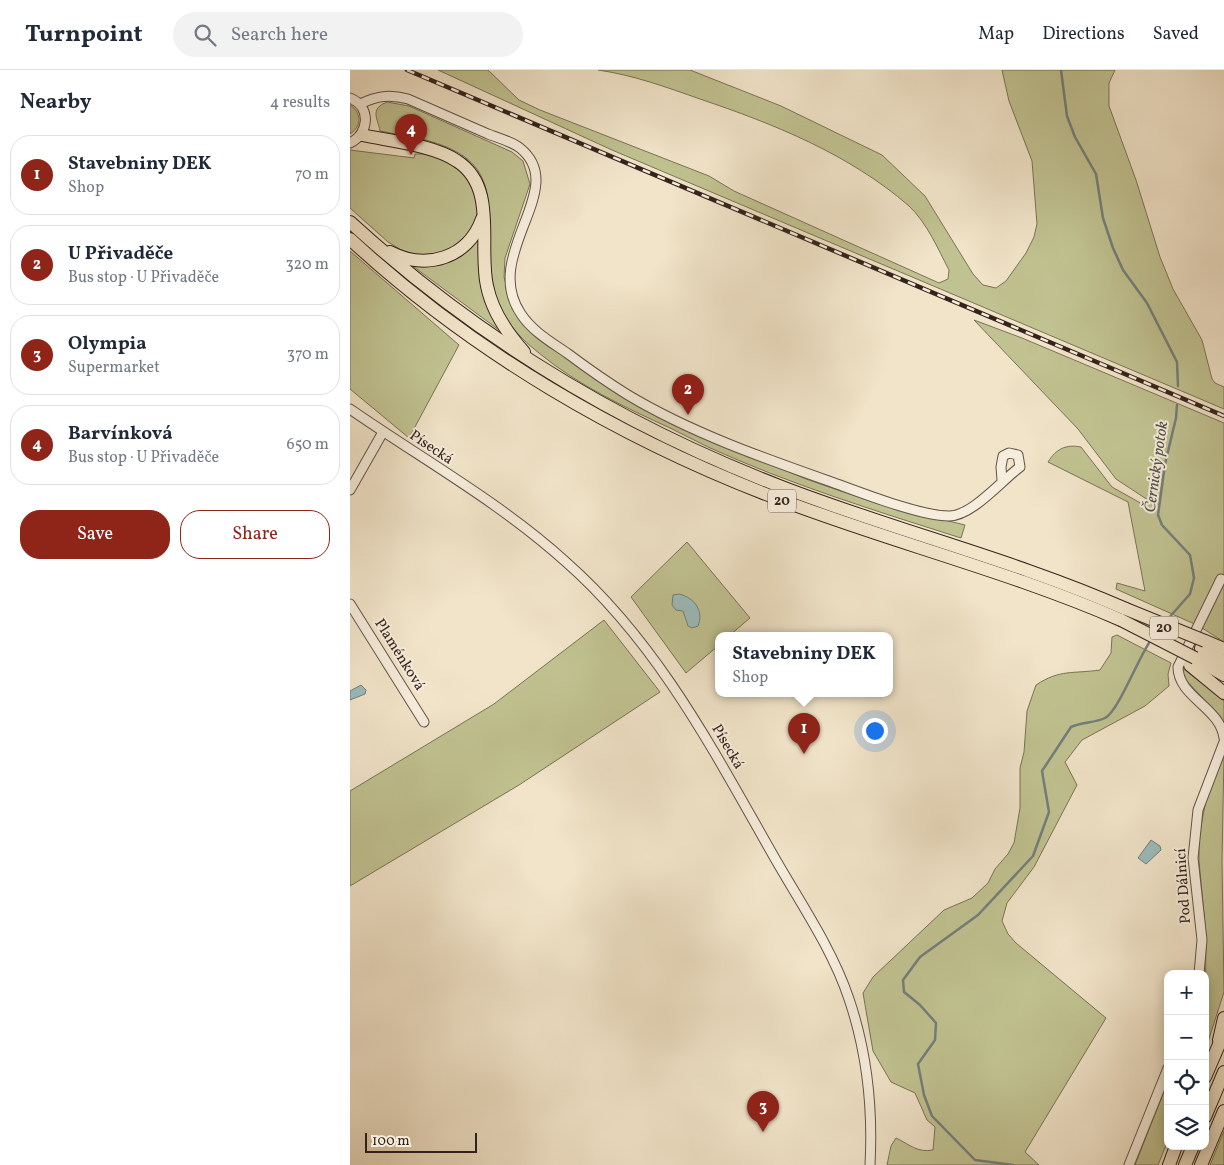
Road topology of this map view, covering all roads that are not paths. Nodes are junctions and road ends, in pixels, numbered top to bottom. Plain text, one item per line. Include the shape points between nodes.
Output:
1 (350, 98) edge
2 (360, 104) junction
3 (362, 135) junction
4 (350, 143) edge
5 (483, 214) junction
6 (350, 222) edge
7 (350, 239) edge
8 (372, 242) junction
9 (540, 368) junction
10 (350, 409) edge
11 (382, 432) junction
12 (354, 475) edge
13 (1002, 480) dead end
14 (350, 490) edge
15 (1221, 579) dead end
16 (350, 604) edge
17 (1124, 614) junction
18 (1224, 649) edge
19 (1198, 653) junction
20 (1224, 662) edge
21 (1224, 676) edge
22 (1224, 693) edge
23 (424, 722) dead end
24 (1224, 740) edge
25 (1199, 970) edge
26 (1224, 1018) edge
27 (1224, 1033) edge
28 (1218, 1047) junction
29 (1209, 1068) edge
30 (1224, 1072) edge
31 (1164, 1078) edge
32 (1209, 1108) edge
33 (1224, 1111) edge
34 (1175, 1150) edge
35 (1191, 1150) edge
36 (870, 1165) edge
37 (1129, 1165) edge
38 (1169, 1165) edge
39 (1185, 1165) edge
40 (1201, 1165) edge

1 - 2 street
2 - 3 street via 366,119
2 - 13 street via 374,97 390,95 408,99 519,148 535,170 537,185 512,253 510,267 514,303 528,324 630,396 709,434 801,471 870,496 929,512 948,516 960,514
3 - 4 street
3 - 5 highway via 438,152 457,161 470,171 477,183
5 - 8 highway via 471,239 444,259 407,259
5 - 9 highway via 484,266 490,297 508,331
6 - 8 highway, 20
7 - 17 highway, 20 via 405,286 490,349 560,394 637,437 724,478 776,498
8 - 9 highway, 20 via 447,303
9 - 17 highway, 20 via 644,426 737,470 1043,575
10 - 11 street, Písecká
11 - 12 street
11 - 36 street, Písecká via 494,506 568,563 639,638 687,705 831,958 849,998 861,1041 869,1090
12 - 14 street
15 - 24 street, Pod Dálnicí via 1178,666 1178,675 1188,690 1218,719
16 - 23 street, Plaménková
17 - 19 highway, 20, bridge
17 - 19 highway, 20, bridge
18 - 19 highway
19 - 20 highway
19 - 21 highway
19 - 22 highway, 20
24 - 25 street, Pod Dálnicí via 1198,810 1193,858 1202,940
26 - 28 highway
27 - 28 highway
28 - 29 highway
30 - 32 highway
31 - 37 street
33 - 40 highway
34 - 38 highway
35 - 39 highway

